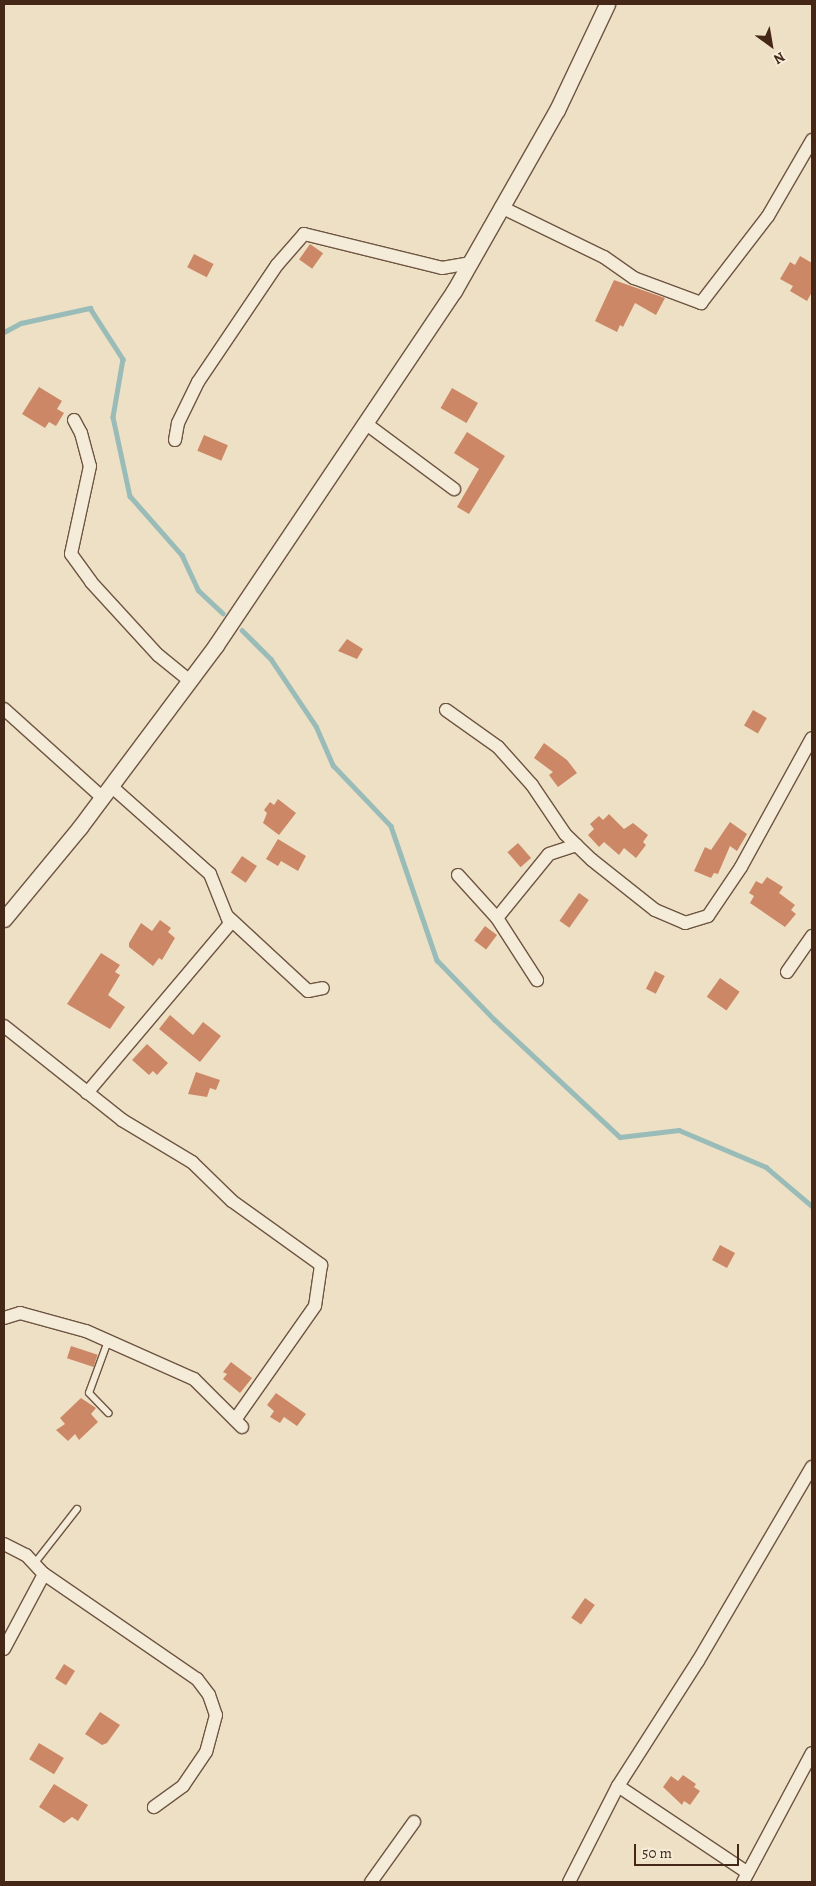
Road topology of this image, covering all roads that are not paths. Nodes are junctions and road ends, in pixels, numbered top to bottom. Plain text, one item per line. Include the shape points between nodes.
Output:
1 (607, 4) edge
2 (812, 140) edge
3 (501, 206) junction
4 (470, 263) junction
5 (74, 420) dead end
6 (365, 423) junction
7 (175, 440) dead end
8 (454, 489) dead end
9 (190, 681) junction
10 (4, 709) edge
11 (446, 710) dead end
12 (812, 738) edge
13 (107, 792) junction
14 (577, 845) junction
15 (458, 875) dead end
16 (227, 916) junction
17 (497, 918) junction
18 (4, 919) edge
19 (812, 936) edge
20 (787, 972) dead end
21 (537, 980) dead end
22 (323, 988) dead end
23 (4, 1026) edge
24 (87, 1093) junction
25 (4, 1318) edge
26 (108, 1341) junction
27 (108, 1413) dead end
28 (812, 1467) edge
29 (77, 1509) dead end
30 (4, 1544) edge
31 (34, 1564) junction
32 (44, 1574) junction
33 (4, 1649) edge
34 (812, 1752) edge
35 (618, 1786) junction
36 (154, 1807) dead end
37 (414, 1822) dead end
38 (746, 1878) edge
39 (371, 1882) edge
40 (569, 1882) edge

1 - 3 street via 558,110
2 - 3 street via 768,216 701,303 634,278 604,257
3 - 4 street
4 - 6 street
4 - 7 street via 442,268 304,234 277,264 198,382 178,423
5 - 9 street via 90,466 71,554 91,582 158,655
6 - 8 street
6 - 9 street
9 - 13 street
10 - 13 street
11 - 14 street via 498,747 532,785 565,834
12 - 14 street via 742,867 708,916 685,923 655,910
13 - 16 street via 210,874
13 - 18 street
14 - 17 street via 549,854
15 - 17 street
16 - 22 street via 308,991
16 - 24 street via 230,924
17 - 21 street
19 - 20 street
23 - 24 street
24 - 26 street via 122,1120 192,1162 232,1201 321,1265 316,1306 239,1424 194,1379
25 - 26 street via 20,1313 45,1318
26 - 27 lane via 89,1393
28 - 35 street via 698,1661
29 - 31 lane
30 - 31 street via 26,1555
31 - 32 street
32 - 33 street
32 - 36 street via 197,1679 209,1695 216,1715 206,1752 183,1786
34 - 38 street
35 - 38 street
35 - 40 street
37 - 39 street

